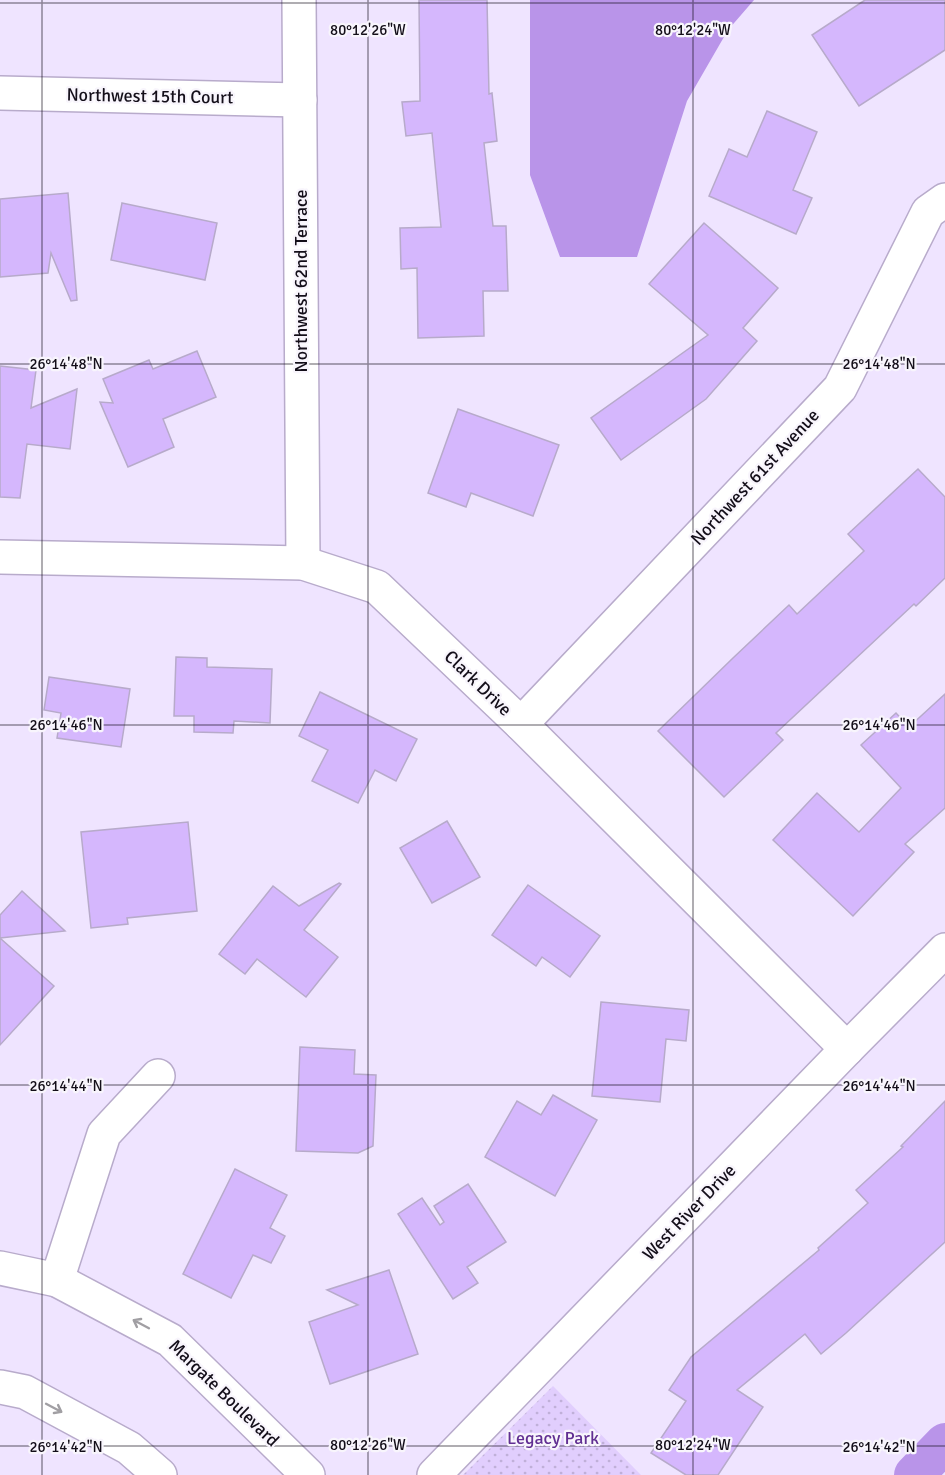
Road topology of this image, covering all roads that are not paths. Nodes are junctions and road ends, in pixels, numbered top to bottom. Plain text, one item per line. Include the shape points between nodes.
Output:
1 (299, 0) edge
2 (0, 93) edge
3 (300, 100) junction
4 (945, 200) edge
5 (0, 557) edge
6 (303, 563) junction
7 (521, 724) junction
8 (945, 950) edge
9 (847, 1049) junction
10 (158, 1076) dead end
11 (0, 1268) edge
12 (57, 1280) junction
13 (0, 1387) edge
14 (160, 1475) edge
15 (308, 1475) edge
16 (434, 1475) edge

1 - 3 street, Northwest 62nd Terrace
2 - 3 street, Northwest 15th Court
3 - 6 street, Northwest 62nd Terrace
4 - 7 street, Northwest 61st Avenue via 928,212 840,388
5 - 6 street, Clark Drive
6 - 7 street, Clark Drive via 377,587
7 - 9 street, Clark Drive
8 - 9 street, West River Drive
9 - 16 street, West River Drive
10 - 12 street via 104,1134
11 - 12 street, Margate Boulevard
15 -> 12 street, Margate Boulevard via 170,1340
13 -> 14 street via 25,1392 129,1448

